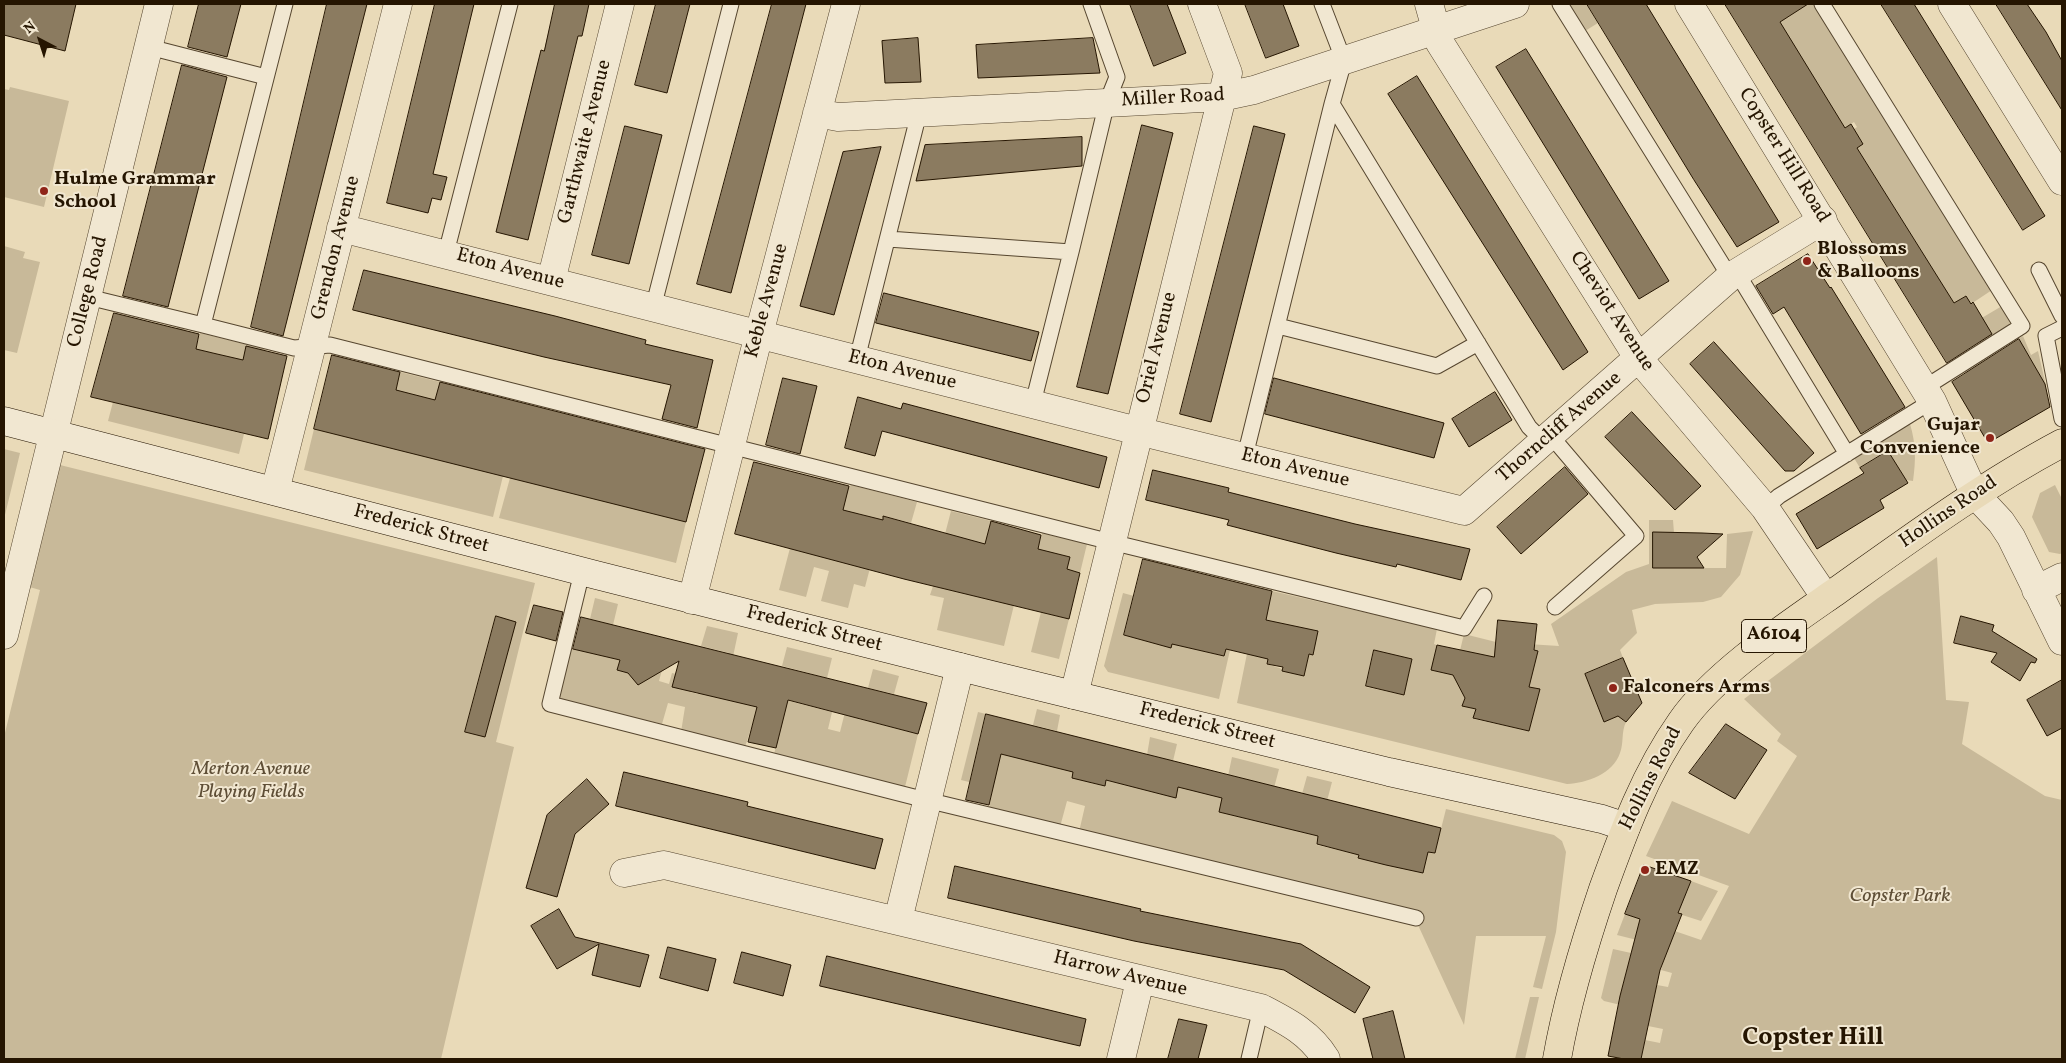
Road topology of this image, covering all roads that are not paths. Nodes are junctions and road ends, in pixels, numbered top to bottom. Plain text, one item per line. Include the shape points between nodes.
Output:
1 (159, 4) edge
2 (285, 4) edge
3 (398, 4) edge
4 (510, 4) edge
5 (620, 4) edge
6 (732, 4) edge
7 (846, 4) edge
8 (1091, 4) edge
9 (1202, 4) edge
10 (1322, 4) edge
11 (1429, 4) edge
12 (1515, 4) edge
13 (1560, 4) edge
14 (1690, 4) edge
15 (1822, 4) edge
16 (1952, 4) edge
17 (1438, 30) junction
18 (149, 47) junction
19 (1344, 61) junction
20 (266, 77) junction
21 (1221, 97) junction
22 (1107, 102) junction
23 (1332, 104) junction
24 (817, 113) junction
25 (919, 113) junction
26 (2062, 181) edge
27 (1823, 220) junction
28 (341, 228) junction
29 (888, 239) junction
30 (1071, 252) junction
31 (446, 254) junction
32 (2039, 270) dead end
33 (1734, 275) junction
34 (551, 281) junction
35 (88, 296) junction
36 (653, 308) junction
37 (2062, 316) edge
38 (203, 325) junction
39 (1278, 326) junction
40 (2062, 328) edge
41 (759, 334) junction
42 (1478, 343) junction
43 (312, 346) junction
44 (857, 359) junction
45 (1638, 359) junction
46 (1928, 394) junction
47 (1032, 404) junction
48 (2062, 419) edge
49 (4, 421) edge
50 (1138, 431) junction
51 (53, 434) junction
52 (1547, 439) junction
53 (2062, 443) edge
54 (731, 446) junction
55 (1847, 454) junction
56 (1244, 456) junction
57 (275, 491) junction
58 (1974, 494) junction
59 (1765, 508) junction
60 (1464, 511) joint
61 (1111, 542) junction
62 (12, 570) edge
63 (582, 572) junction
64 (2062, 577) edge
65 (2036, 590) junction
66 (1484, 596) dead end
67 (1826, 598) junction
68 (692, 600) junction
69 (1555, 607) dead end
70 (4, 636) edge
71 (2062, 641) edge
72 (960, 667) junction
73 (1074, 695) junction
74 (929, 800) junction
75 (1626, 827) junction
76 (624, 873) dead end
77 (1416, 918) dead end
78 (898, 920) junction
79 (1140, 981) junction
80 (1261, 1008) junction
81 (1121, 1059) edge
82 (1249, 1059) edge
83 (1326, 1059) edge
84 (1557, 1059) edge

1 - 18 street, College Road
2 - 20 lane
3 - 28 street, Grendon Avenue
4 - 31 lane
5 - 34 street, Garthwaite Avenue
6 - 36 lane
7 - 24 street, Keble Avenue
8 - 22 lane via 1117,77
9 - 21 street, Oriel Avenue via 1228,73
10 - 19 lane
11 - 17 street, Cheviot Avenue
12 - 17 street, Miller Road
13 - 33 lane
14 - 27 street, Copster Hill Road
15 - 46 lane via 2022,326
16 - 26 street
17 - 19 street, Miller Road
17 - 45 street, Cheviot Avenue via 1440,43
18 - 20 lane
18 - 35 street, College Road
19 - 21 street, Miller Road via 1245,93
19 - 23 lane
20 - 38 lane
21 - 22 street, Miller Road
21 - 50 street, Oriel Avenue
22 - 25 street, Miller Road
22 - 30 lane
23 - 39 lane
23 - 42 lane
24 - 25 street, Miller Road via 838,117
24 - 41 street, Keble Avenue
25 - 29 lane
27 - 33 street, Thorncliff Avenue
27 - 46 street, Copster Hill Road
28 - 31 street, Eton Avenue
28 - 43 street, Grendon Avenue
29 - 30 lane
29 - 44 lane
30 - 47 lane
31 - 34 street, Eton Avenue
32 - 37 lane
33 - 45 street, Thorncliff Avenue
33 - 55 lane
34 - 36 street, Eton Avenue
35 - 38 lane
35 - 51 street, College Road
36 - 41 street, Eton Avenue
38 - 43 lane via 294,348
39 - 42 lane via 1437,366
39 - 56 lane
40 - 48 lane via 2046,336
41 - 44 street, Eton Avenue
41 - 54 street, Keble Avenue
42 - 52 lane via 1529,427
43 - 54 lane via 330,346
43 - 57 street, Grendon Avenue
44 - 47 street, Eton Avenue
45 - 52 street, Thorncliff Avenue
45 - 59 street, Cheviot Avenue
46 - 55 lane
46 - 58 street, Copster Hill Road
47 - 50 street, Eton Avenue
49 - 51 street, Frederick Street
50 - 56 street, Eton Avenue
50 - 61 street, Oriel Avenue
51 - 57 street, Frederick Street
51 - 62 street, College Road
52 - 60 street, Thorncliff Avenue
52 - 69 lane via 1636,536
53 - 58 main road, Hollins Road / A6104
54 - 61 lane
54 - 68 street, Keble Avenue
55 - 59 lane
56 - 60 street, Eton Avenue
57 - 63 street, Frederick Street
58 - 65 street, Copster Hill Road via 2011,537
58 - 67 main road, Hollins Road / A6104
59 - 67 street, Cheviot Avenue
61 - 66 lane via 1464,628
61 - 73 street, Oriel Avenue
62 - 70 street, College Road
63 - 68 street, Frederick Street
63 - 74 lane via 550,704
64 - 65 street
65 - 71 street, Copster Hill Road
67 - 75 main road, Hollins Road / A6104 via 1749,656 1703,696 1664,750
68 - 72 street, Frederick Street
72 - 73 street, Frederick Street
72 - 74 street
73 - 75 street, Frederick Street
74 - 77 lane
74 - 78 street
75 - 84 main road, Hollins Road / A6104 via 1568,1000
76 - 78 street, Harrow Avenue via 664,865
78 - 79 street, Harrow Avenue
79 - 80 street, Harrow Avenue
79 - 81 street
80 - 82 lane
80 - 83 street, Harrow Avenue via 1297,1027 1316,1044

